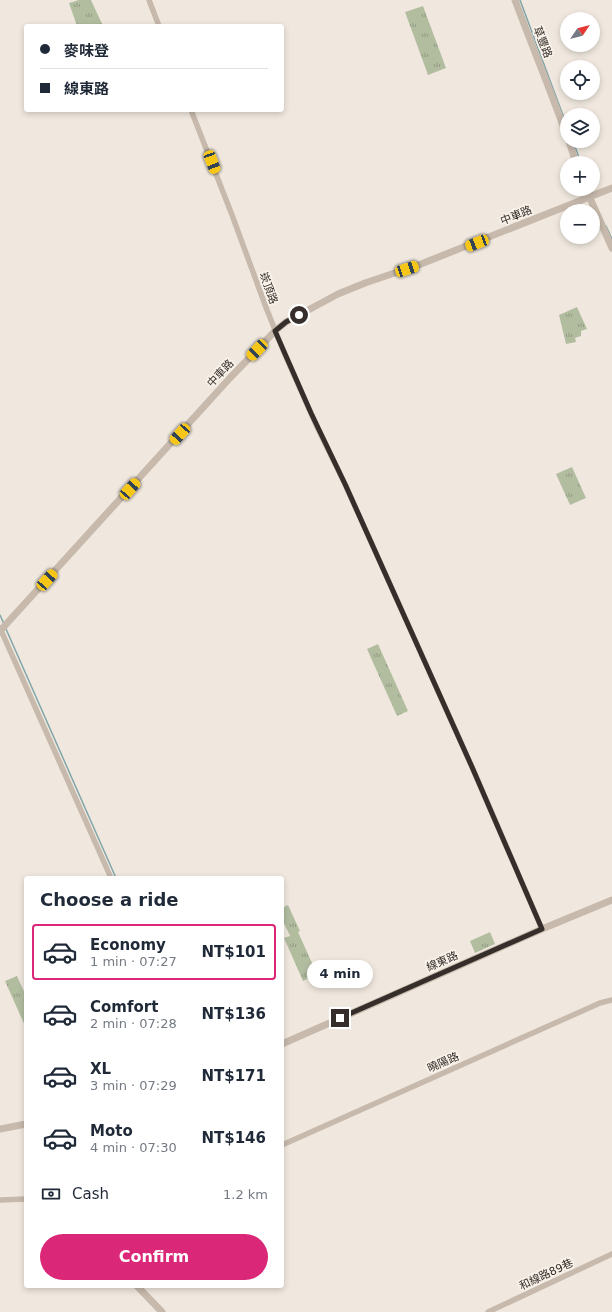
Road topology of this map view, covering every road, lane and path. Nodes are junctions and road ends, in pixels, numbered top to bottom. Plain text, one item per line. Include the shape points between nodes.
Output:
1 (149, 0) edge
2 (515, 0) edge
3 (158, 24) edge
4 (193, 112) edge
5 (560, 117) edge
6 (612, 188) edge
7 (589, 197) junction
8 (612, 248) edge
9 (275, 331) junction
10 (0, 629) edge
11 (110, 876) edge
12 (612, 900) edge
13 (542, 929) junction
14 (612, 1000) edge
15 (284, 1043) edge
16 (24, 1124) edge
17 (0, 1129) edge
18 (284, 1144) edge
19 (24, 1199) edge
20 (0, 1200) edge
21 (612, 1254) edge
22 (139, 1288) edge
23 (162, 1312) edge
24 (488, 1312) edge

1 - 3 street
2 - 5 street, 草豐路
4 - 9 street, 崁頂路
6 - 7 street, 中車路
7 - 8 street
7 - 9 street, 中車路 via 338,294 286,322
9 - 10 street, 中車路
9 - 13 street, 崁頂路
10 - 11 street
12 - 13 street, 線東路
13 - 15 street, 線東路
14 - 18 street, 曉陽路 via 600,1003
16 - 17 street
19 - 20 street
21 - 24 street, 和線路89巷
22 - 23 street

